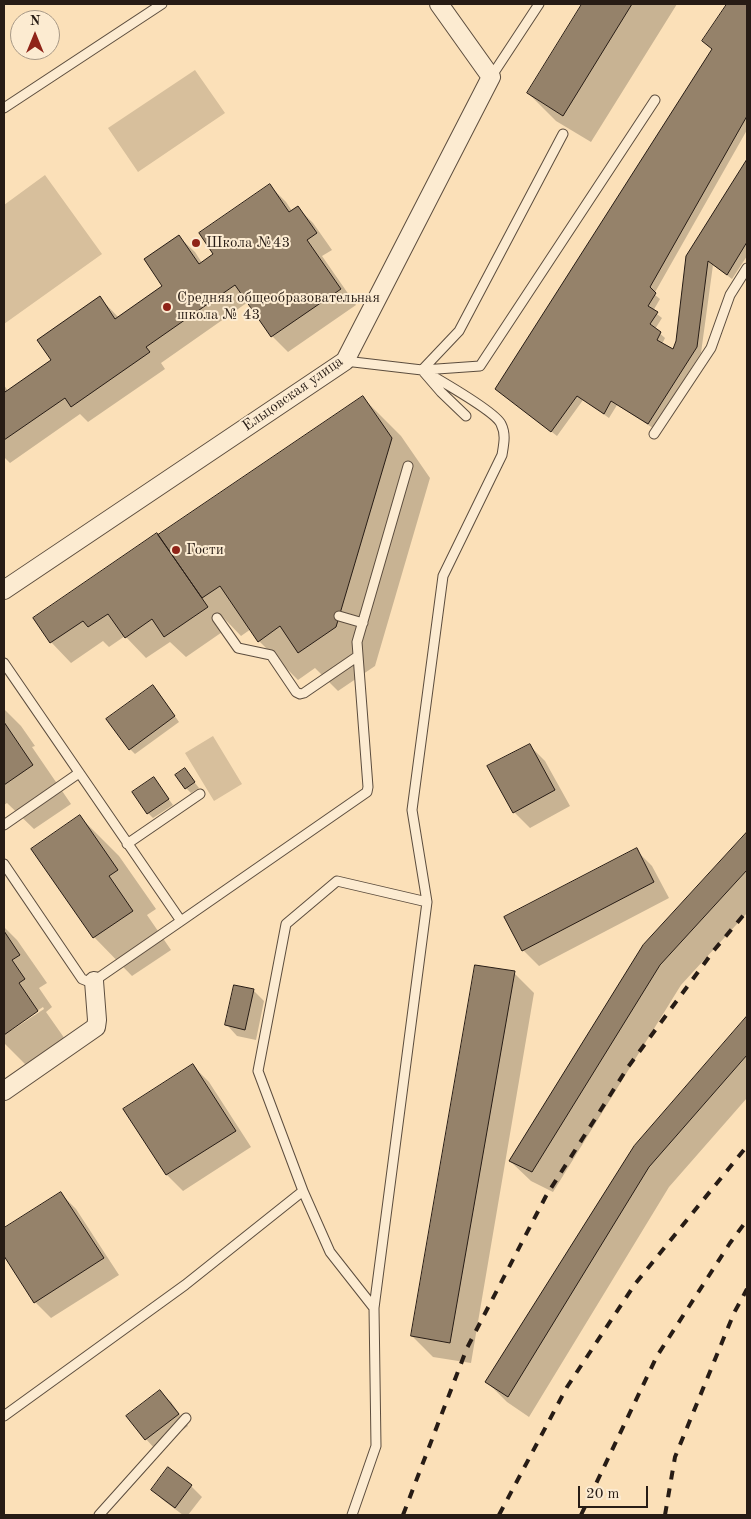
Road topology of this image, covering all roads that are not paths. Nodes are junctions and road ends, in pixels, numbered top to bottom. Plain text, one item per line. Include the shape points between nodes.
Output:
1 (162, 4) edge
2 (440, 4) edge
3 (540, 4) edge
4 (491, 78) junction
5 (655, 100) dead end
6 (4, 108) edge
7 (563, 134) dead end
8 (747, 268) edge
9 (345, 361) junction
10 (422, 370) junction
11 (466, 416) dead end
12 (654, 434) dead end
13 (408, 466) dead end
14 (4, 590) edge
15 (339, 616) dead end
16 (217, 618) dead end
17 (362, 623) junction
18 (358, 656) junction
19 (4, 663) edge
20 (79, 774) junction
21 (200, 794) dead end
22 (4, 825) edge
23 (127, 844) junction
24 (4, 864) edge
25 (427, 902) junction
26 (180, 921) junction
27 (94, 981) junction
28 (4, 1091) edge
29 (303, 1191) junction
30 (374, 1308) junction
31 (4, 1416) edge
32 (186, 1418) dead end
33 (99, 1515) edge
34 (352, 1515) edge

1 - 6 lane
2 - 4 street
3 - 4 lane
4 - 9 street, Ельцовская улица
5 - 10 lane via 480,366
7 - 10 lane via 459,331
8 - 12 lane via 730,295 710,348
9 - 10 lane
9 - 14 street, Ельцовская улица
10 - 11 lane
10 - 25 lane via 450,385 500,421 505,437 502,455 443,576 412,810
13 - 17 lane
15 - 17 lane
16 - 18 lane via 238,648 270,655 300,694
17 - 18 lane via 357,642
18 - 26 lane via 367,792
19 - 20 lane
20 - 22 lane
20 - 23 lane
21 - 23 lane
23 - 26 lane
24 - 27 lane via 82,979
25 - 29 lane via 337,881 286,924 258,1071
25 - 30 lane
26 - 27 lane
27 - 28 street via 96,1027
29 - 30 lane via 330,1252
29 - 31 lane via 185,1286
30 - 34 lane via 376,1446
32 - 33 lane

